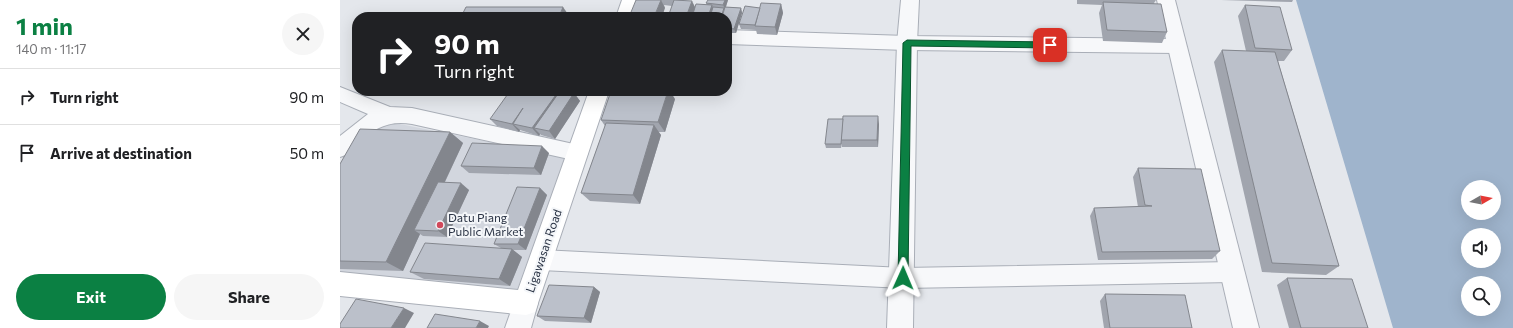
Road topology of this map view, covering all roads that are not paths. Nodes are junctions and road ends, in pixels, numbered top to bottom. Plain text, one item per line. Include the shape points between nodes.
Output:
1 (632, 0) edge
2 (910, 0) edge
3 (1166, 0) edge
4 (627, 12) edge
5 (732, 37) edge
6 (907, 43) junction
7 (1176, 46) junction
8 (340, 94) edge
9 (597, 96) edge
10 (389, 115) junction
11 (340, 149) edge
12 (578, 153) junction
13 (541, 260) junction
14 (1232, 272) junction
15 (903, 278) junction
16 (340, 284) edge
17 (526, 303) junction
18 (518, 328) edge
19 (900, 328) edge
20 (1246, 328) edge

1 - 4 main road
2 - 6 street
3 - 7 street
5 - 6 street
6 - 7 street
6 - 15 street
7 - 14 street
8 - 10 street
9 - 12 main road, Ligawasan Road
10 - 11 street via 370,123 350,137
10 - 12 street via 405,115 445,123
12 - 13 main road, Ligawasan Road
13 - 15 street
13 - 17 main road, Ligawasan Road
14 - 15 street
14 - 20 street
15 - 19 street
16 - 17 main road, Ligawasan Road
17 - 18 street

